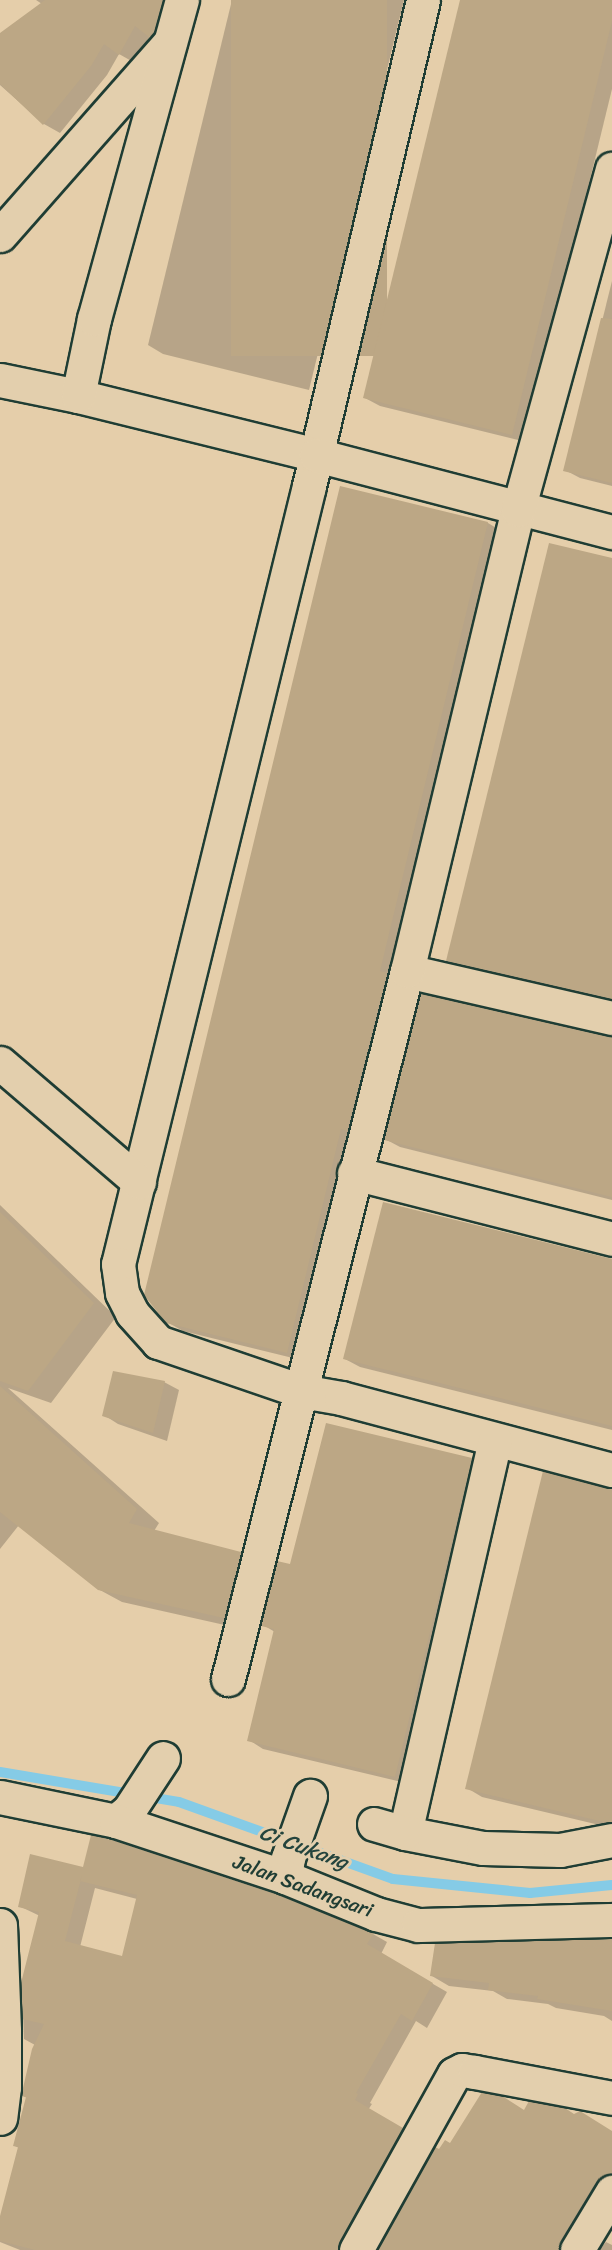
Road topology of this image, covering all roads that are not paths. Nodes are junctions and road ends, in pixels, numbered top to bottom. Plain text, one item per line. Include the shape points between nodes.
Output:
1 (182, 0) edge
2 (423, 0) edge
3 (174, 37) junction
4 (612, 169) edge
5 (0, 235) edge
6 (0, 380) edge
7 (78, 396) junction
8 (316, 455) junction
9 (518, 510) junction
10 (612, 532) edge
11 (407, 971) junction
12 (612, 1018) edge
13 (0, 1063) edge
14 (354, 1173) junction
15 (139, 1182) junction
16 (612, 1239) edge
17 (301, 1391) junction
18 (495, 1440) junction
19 (612, 1470) edge
20 (228, 1679) dead end
21 (156, 1770) dead end
22 (310, 1796) dead end
23 (0, 1797) edge
24 (122, 1815) junction
25 (612, 1840) edge
26 (286, 1867) junction
27 (612, 1920) edge
28 (0, 1925) edge
29 (612, 2098) edge
30 (0, 2118) edge
31 (612, 2192) edge
32 (356, 2250) edge
33 (577, 2250) edge

1 - 3 street
2 - 8 street
3 - 5 street
3 - 7 street via 94,319
4 - 9 street
6 - 7 street
7 - 8 street
8 - 9 street
8 - 15 street
9 - 10 street
9 - 11 street
11 - 12 street
11 - 14 street
13 - 15 street
14 - 16 street
14 - 17 street
15 - 17 street via 118,1264 122,1293 132,1313 158,1342
17 - 18 street via 341,1398
17 - 20 street
18 - 19 street
18 - 25 street via 389,1828 483,1848 560,1850
21 - 24 street
22 - 26 street
23 - 24 street, Jalan Sadangsari
24 - 26 street, Jalan Sadangsari
26 - 27 street, Jalan Sadangsari via 376,1914 418,1925
28 - 30 street via 4,2086
29 - 32 street via 475,2072 454,2073
31 - 33 street

